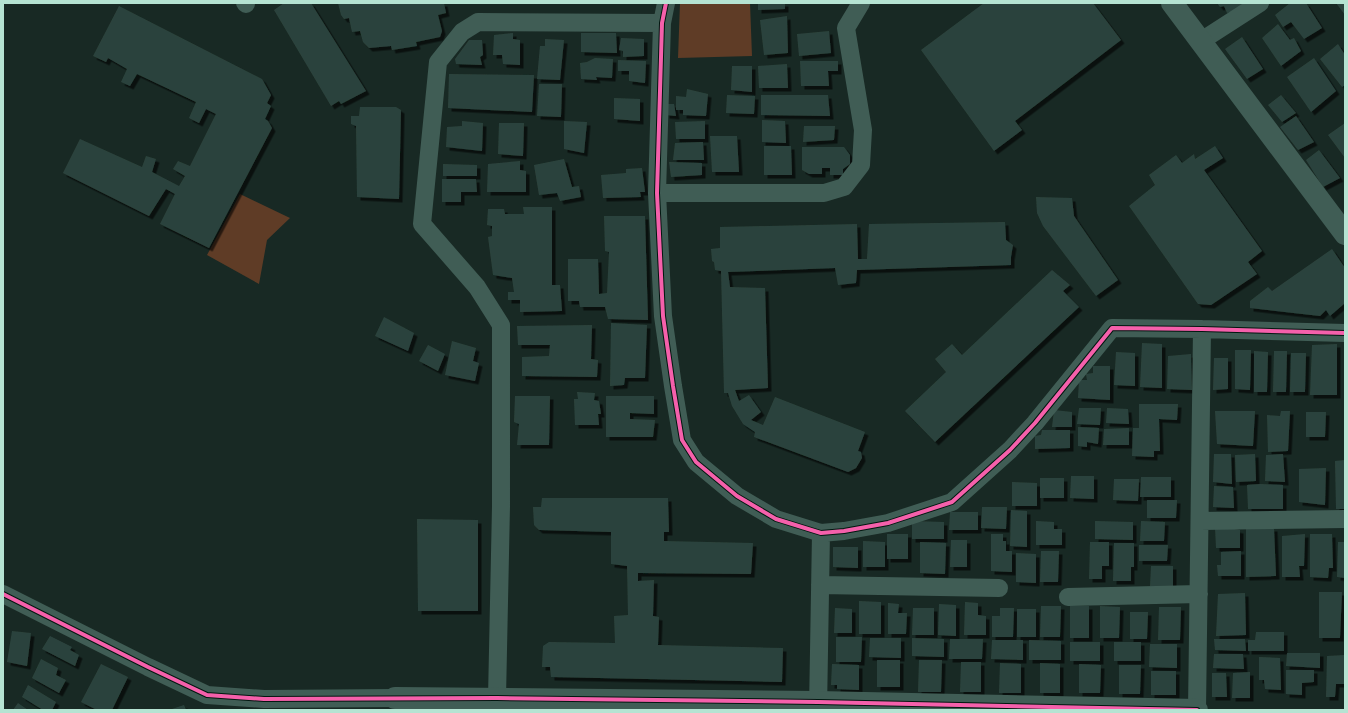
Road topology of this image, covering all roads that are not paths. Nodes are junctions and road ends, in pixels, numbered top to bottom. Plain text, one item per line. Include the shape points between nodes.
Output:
1 (666, 3) edge
2 (861, 3) edge
3 (1172, 3) edge
4 (1260, 3) edge
5 (662, 23) junction
6 (1201, 41) junction
7 (658, 193) junction
8 (1345, 234) edge
9 (1202, 329) junction
10 (1345, 333) edge
11 (1345, 519) edge
12 (1200, 521) junction
13 (822, 533) junction
14 (820, 585) junction
15 (999, 588) dead end
16 (3, 594) edge
17 (1199, 594) junction
18 (1068, 597) dead end
19 (395, 698) joint
20 (497, 698) junction
21 (818, 706) edge
22 (1197, 710) edge

1 - 5 street
2 - 7 street via 846,28 863,130 861,164 844,186 824,193
3 - 6 street
4 - 6 street
5 - 7 street
5 - 20 street via 478,22 462,32 438,62 422,224 477,287 501,325
6 - 8 street
7 - 13 street via 663,316 682,440 696,462 737,496 776,519
9 - 10 street
9 - 12 street
9 - 13 street via 1112,328 1035,423 1010,450 952,502 888,523
11 - 12 street
12 - 17 street
13 - 14 street
14 - 15 street
14 - 21 street
16 - 19 street via 207,695 264,700
17 - 18 street
17 - 22 street
19 - 20 street
20 - 21 street
21 - 22 street

